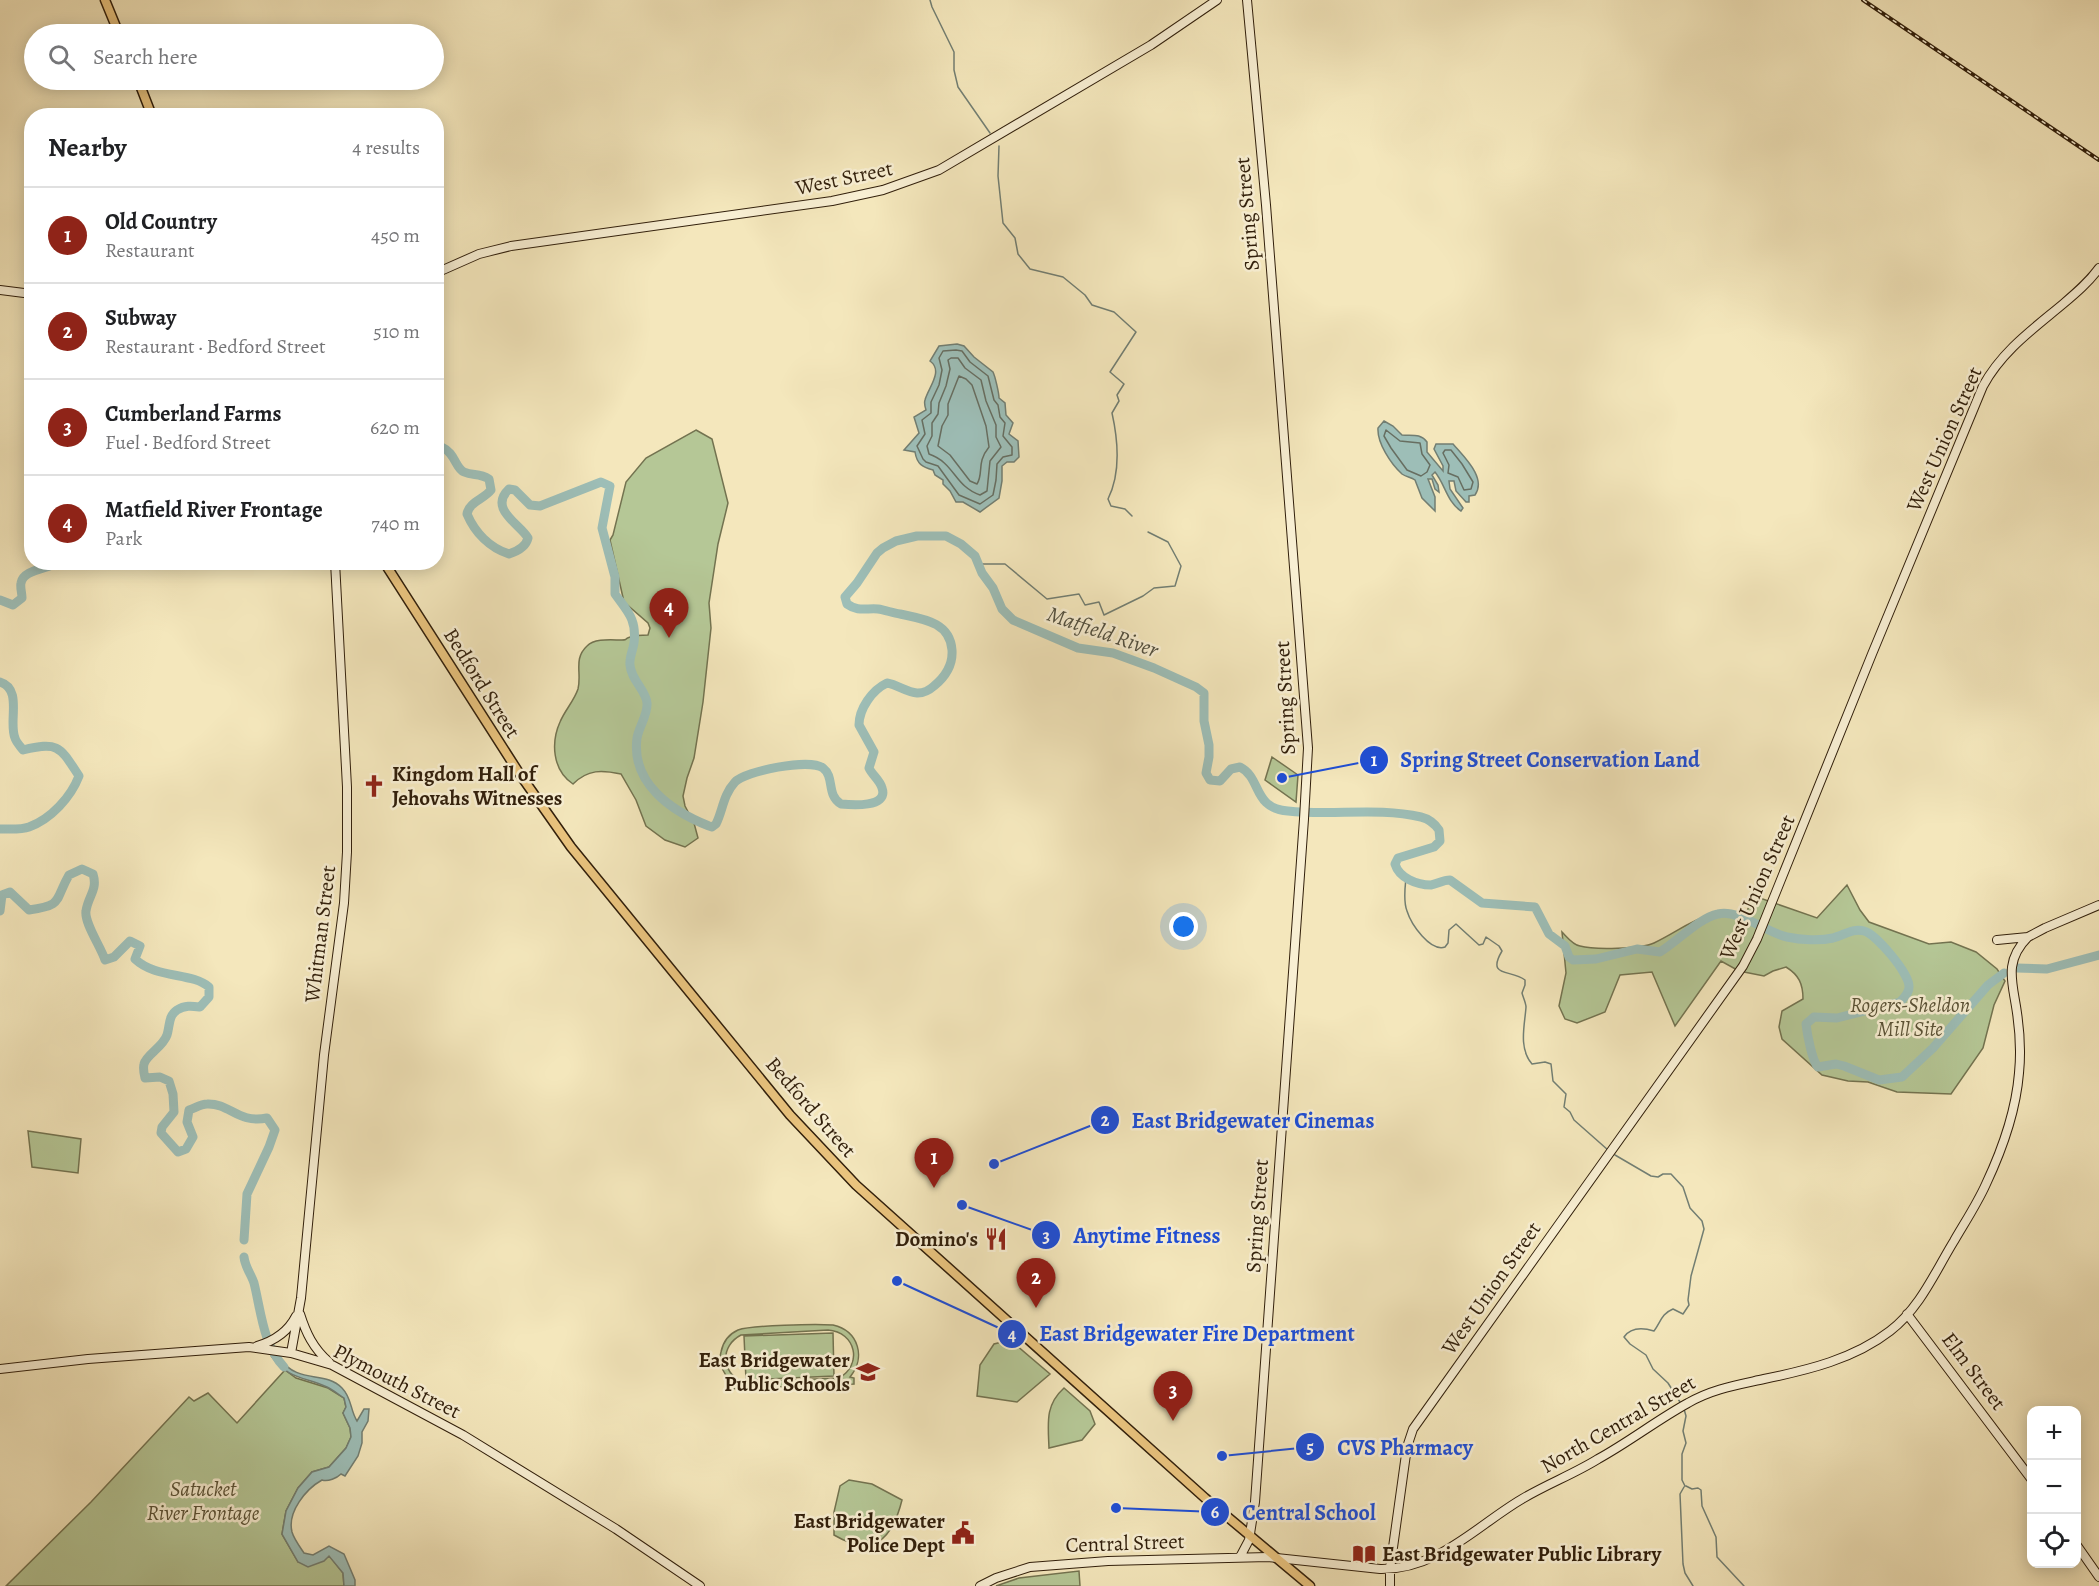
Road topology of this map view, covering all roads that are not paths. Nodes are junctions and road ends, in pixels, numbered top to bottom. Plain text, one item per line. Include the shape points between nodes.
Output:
1 (105, 0) edge
2 (1217, 0) edge
3 (1247, 0) edge
4 (115, 24) edge
5 (142, 90) edge
6 (149, 108) edge
7 (2099, 268) edge
8 (444, 269) edge
9 (0, 290) edge
10 (24, 293) edge
11 (335, 570) edge
12 (389, 570) edge
13 (2099, 906) edge
14 (2028, 937) junction
15 (1997, 940) dead end
16 (299, 1309) junction
17 (1907, 1314) junction
18 (270, 1344) junction
19 (288, 1352) junction
20 (332, 1365) junction
21 (0, 1369) edge
22 (2027, 1475) edge
23 (1249, 1537) junction
24 (2081, 1551) edge
25 (1240, 1557) junction
26 (1275, 1558) junction
27 (1390, 1569) junction
28 (2099, 1577) edge
29 (700, 1586) edge
30 (980, 1586) edge
31 (1310, 1586) edge
32 (1390, 1586) edge

1 - 4 main road
2 - 8 main road, West Street via 1165,36 989,142 907,183 819,203 510,246
3 - 23 main road, Spring Street via 1307,730 1255,1504
5 - 6 main road
7 - 27 main road, West Union Street via 2082,288 2014,344 1983,386 1750,954 1413,1430 1407,1447
9 - 10 main road
11 - 16 main road, Whitman Street via 348,842
12 - 23 main road, Bedford Street via 564,838 801,1129 856,1185
13 - 14 main road
14 - 15 main road
14 - 17 main road, North Central Street via 2015,954 2011,970 2020,1054 2012,1114 1980,1197
16 - 18 main road via 292,1324
16 - 19 main road, Whitman Street
16 - 20 main road via 311,1342
17 - 22 main road, Elm Street
17 - 27 main road, North Central Street via 1880,1338 1845,1356 1800,1371 1721,1388 1686,1404 1594,1462 1510,1506 1445,1552 1415,1565
18 - 19 main road, Plymouth Street
18 - 21 main road, Plymouth Street
19 - 20 main road, Plymouth Street
20 - 29 main road, Plymouth Street via 459,1433 616,1529
23 - 25 main road, Spring Street
23 - 26 main road, Bedford Street
24 - 28 main road
25 - 26 main road, Central Street
25 - 30 main road, Central Street via 1056,1564 1024,1569
26 - 27 main road, North Central Street
26 - 31 main road, Bedford Street
27 - 32 main road, West Union Street

